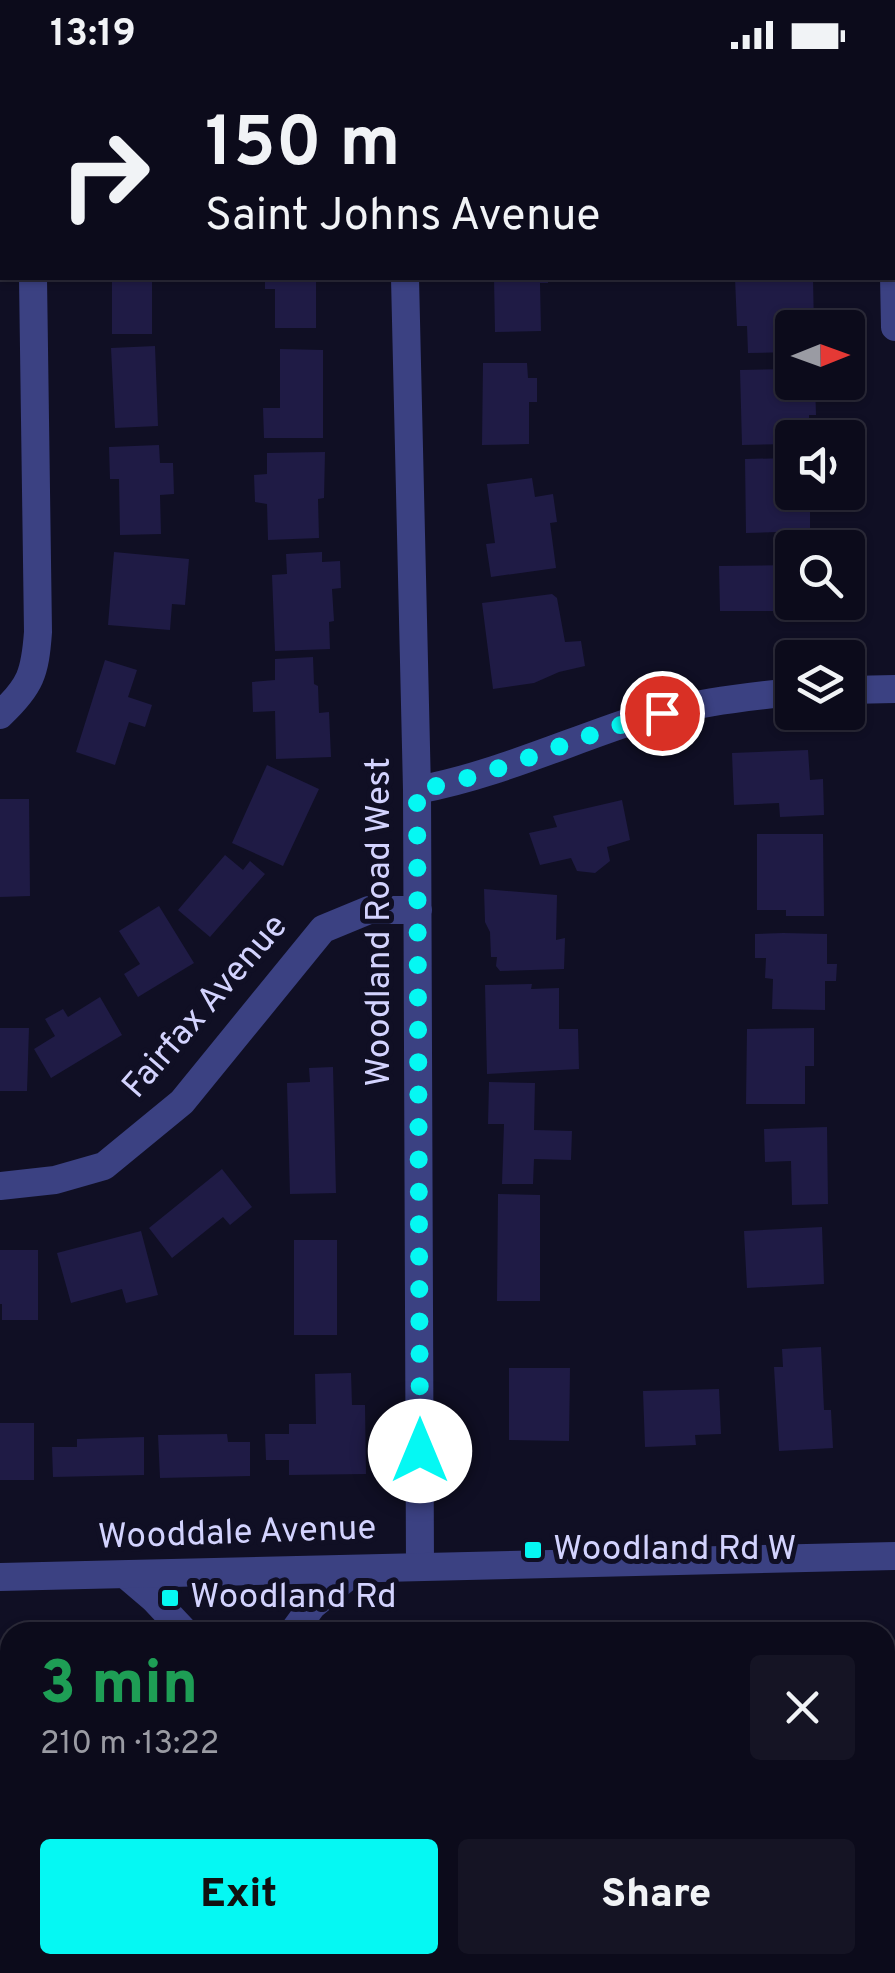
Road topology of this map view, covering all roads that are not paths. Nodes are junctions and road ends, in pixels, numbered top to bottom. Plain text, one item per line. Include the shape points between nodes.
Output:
1 (33, 280) edge
2 (406, 280) edge
3 (894, 280) edge
4 (895, 327) edge
5 (895, 689) edge
6 (865, 690) edge
7 (775, 694) edge
8 (0, 714) edge
9 (417, 790) junction
10 (418, 910) junction
11 (0, 1186) edge
12 (895, 1556) edge
13 (420, 1567) junction
14 (357, 1569) junction
15 (126, 1575) junction
16 (0, 1577) edge
17 (176, 1622) edge
18 (300, 1622) edge

1 - 8 street via 38,632 35,666 19,697
2 - 9 street, Woodland Road West
3 - 4 street
5 - 6 street
7 - 9 street via 635,720
9 - 10 street, Woodland Road West
10 - 11 street, Fairfax Avenue via 369,910 323,929 182,1102 104,1166
10 - 13 street, Woodland Road West
12 - 13 street, Wooddale Avenue
13 - 14 street, Wooddale Avenue
14 - 15 street, Wooddale Avenue
14 - 18 street
15 - 16 street, Wooddale Avenue
15 - 17 street

